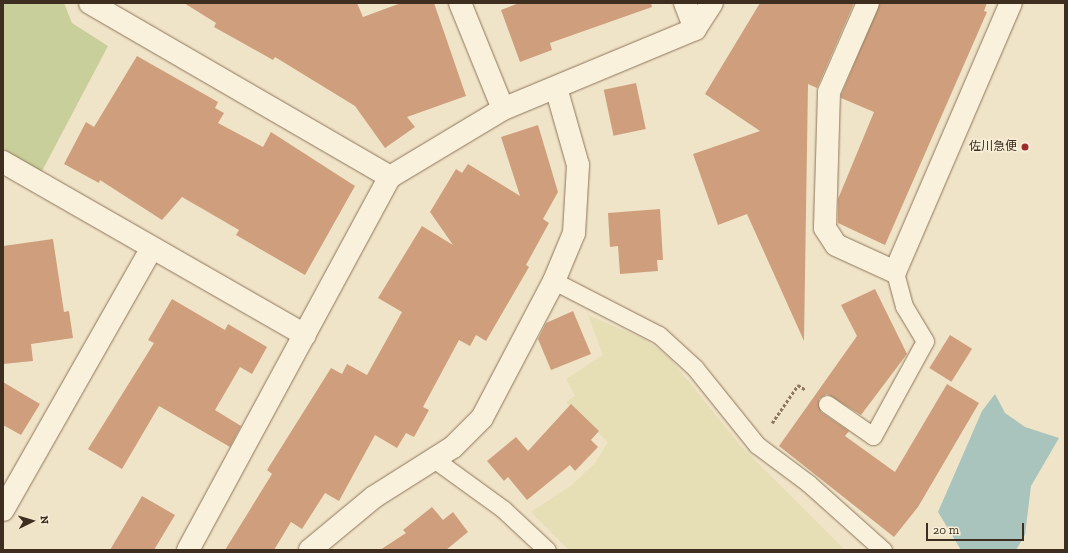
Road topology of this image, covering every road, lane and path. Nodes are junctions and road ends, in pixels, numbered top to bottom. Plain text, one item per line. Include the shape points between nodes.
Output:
1 (90, 3) edge
2 (460, 3) edge
3 (685, 3) edge
4 (712, 3) edge
5 (868, 3) edge
6 (1011, 3) edge
7 (695, 29) junction
8 (556, 88) junction
9 (503, 109) junction
10 (3, 162) edge
11 (390, 177) junction
12 (152, 248) junction
13 (895, 272) junction
14 (554, 282) junction
15 (306, 335) junction
16 (827, 404) joint
17 (757, 446) junction
18 (434, 459) junction
19 (3, 510) edge
20 (188, 550) edge
21 (310, 550) edge
22 (547, 550) edge
23 (882, 550) edge

1 - 11 street
2 - 9 street
3 - 7 street
4 - 7 street
5 - 13 street via 829,92 825,228 836,245
6 - 13 street
7 - 8 street
8 - 9 street
8 - 14 street via 578,165 574,233
9 - 11 street
10 - 12 street
11 - 15 street
12 - 15 street
12 - 19 street
13 - 16 lane via 904,306 925,341 873,436
14 - 17 lane via 659,335 695,368
14 - 18 street via 482,418
15 - 20 street
16 - 17 path via 798,385
17 - 23 lane via 808,483
18 - 21 street via 374,497
18 - 22 lane via 503,509

